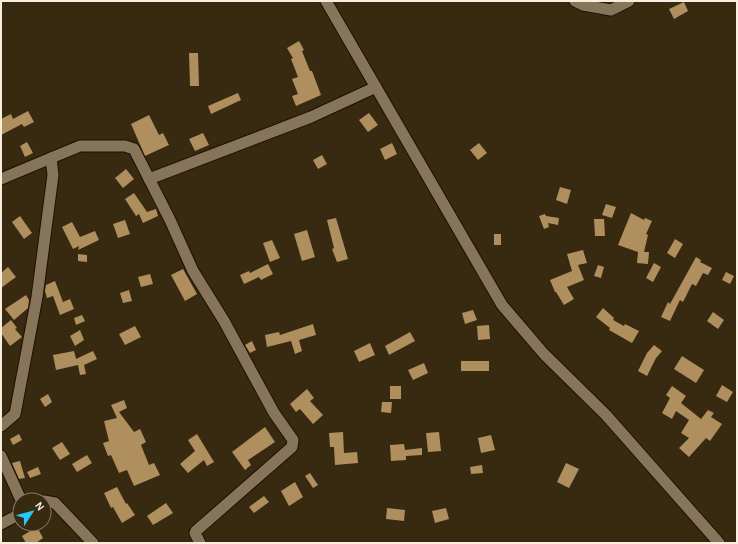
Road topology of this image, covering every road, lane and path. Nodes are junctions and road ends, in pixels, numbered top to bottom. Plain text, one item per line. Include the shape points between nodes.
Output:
1 (326, 1) edge
2 (575, 1) edge
3 (629, 1) edge
4 (376, 87) junction
5 (51, 158) junction
6 (1, 179) edge
7 (149, 179) junction
8 (1, 426) edge
9 (1, 456) edge
10 (17, 492) edge
11 (52, 502) edge
12 (12, 518) edge
13 (1, 524) edge
14 (92, 543) edge
15 (200, 543) edge
16 (719, 543) edge

1 - 4 street
2 - 3 street via 611,10
4 - 7 street via 311,117
4 - 16 street via 502,306 544,354 606,415
5 - 6 street
5 - 7 street via 80,146 125,146 134,149
5 - 8 street via 53,175 37,297 21,383 15,414
7 - 15 street via 193,271 224,321 274,413 293,440 292,447 196,531
9 - 10 street
11 - 14 street
12 - 13 street

